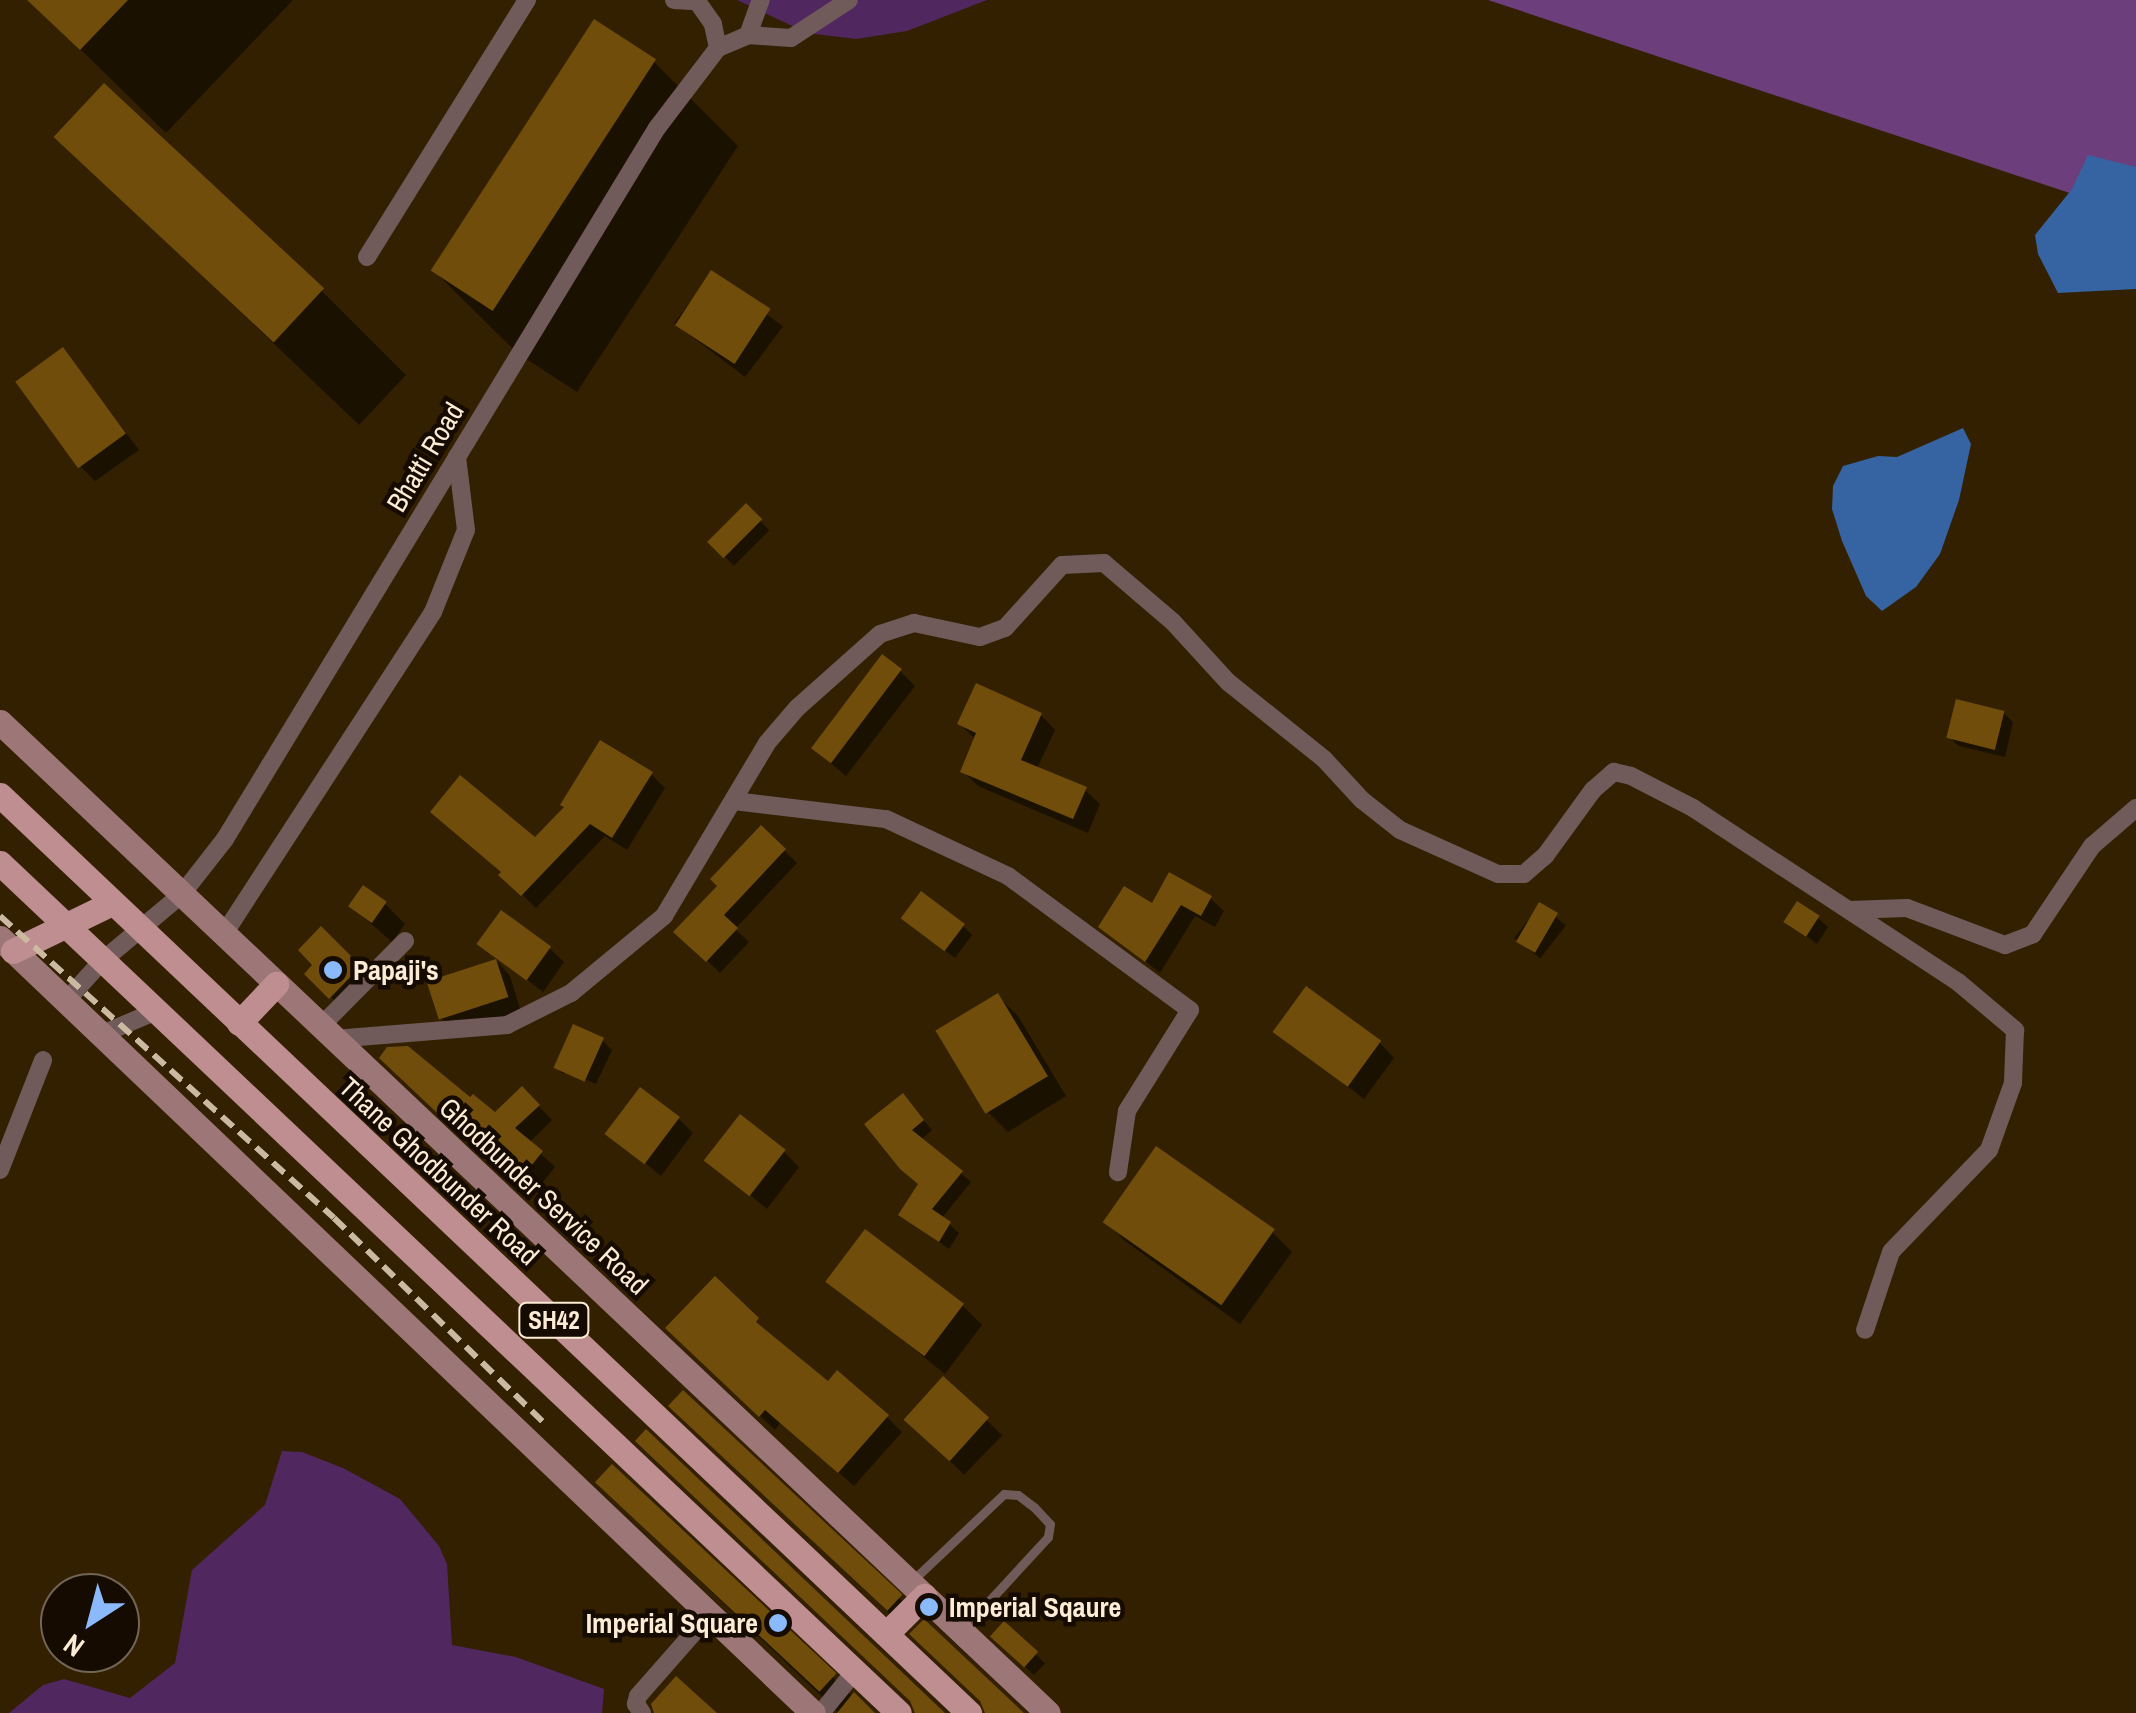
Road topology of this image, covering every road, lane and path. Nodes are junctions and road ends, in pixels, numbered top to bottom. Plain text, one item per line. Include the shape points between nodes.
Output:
1 (527, 0) edge
2 (674, 0) edge
3 (761, 0) edge
4 (849, 0) edge
5 (696, 1) edge
6 (748, 35) junction
7 (718, 48) junction
8 (366, 257) dead end
9 (457, 457) junction
10 (0, 722) edge
11 (0, 796) edge
12 (734, 802) junction
13 (2136, 808) edge
14 (0, 862) edge
15 (182, 894) junction
16 (112, 903) junction
17 (1848, 910) junction
18 (64, 926) junction
19 (138, 928) junction
20 (224, 934) junction
21 (406, 941) dead end
22 (7, 944) edge
23 (101, 962) junction
24 (276, 984) junction
25 (66, 1002) junction
26 (154, 1012) junction
27 (239, 1023) junction
28 (327, 1033) junction
29 (100, 1035) junction
30 (43, 1060) dead end
31 (0, 1170) edge
32 (1118, 1172) dead end
33 (1865, 1330) dead end
34 (917, 1589) junction
35 (710, 1614) junction
36 (961, 1631) junction
37 (886, 1634) junction
38 (855, 1672) junction
39 (642, 1713) edge
40 (813, 1713) edge
41 (821, 1713) edge
42 (899, 1713) edge
43 (970, 1713) edge
44 (1048, 1713) edge

1 - 8 street
2 - 5 street
3 - 6 street
4 - 6 street via 791,38
5 - 7 street via 713,24
6 - 7 street
7 - 9 street, Bhatti Road via 657,128
9 - 15 street, Bhatti Road via 224,839
9 - 20 street via 466,530 433,612
10 - 15 street, Ghodbunder Service Road
11 - 16 main road, Thane Ghodbunder Road / SH42
12 - 17 street via 797,708 880,634 914,623 980,637 1005,628 1062,565 1104,563 1362,800 1400,830 1450,854 1498,874 1524,874 1614,772 1693,808
12 - 28 street via 664,916 571,994 507,1025
12 - 32 street via 886,819 1008,876 1190,1010 1127,1111
13 - 17 street via 2092,846 2034,934 2005,945 1907,908
14 - 18 main road, SH42
15 - 19 street, Bhatti Road
15 - 20 street, Ghodbunder Service Road
16 - 18 main road
16 - 19 main road, Thane Ghodbunder Road / SH42
17 - 33 street via 1958,982 2015,1030 2014,1084 1990,1150 1891,1252
18 - 22 main road
18 - 23 main road, SH42
19 - 23 street, Bhatti Road
19 - 27 main road, Thane Ghodbunder Road / SH42
20 - 24 street, Ghodbunder Service Road
21 - 28 street
22 - 25 street
23 - 25 street, Bhatti Road
23 - 26 main road, SH42
24 - 27 main road
24 - 28 street, Ghodbunder Service Road
25 - 29 street
26 - 29 street
26 - 38 main road, SH42
27 - 37 main road, Thane Ghodbunder Road / SH42
28 - 34 street, Ghodbunder Service Road
29 - 35 street
30 - 31 street
34 - 36 street, Ghodbunder Service Road
34 - 36 lane via 1004,1494 1034,1507 1050,1524 1048,1537
34 - 37 main road
35 - 39 street via 638,1696
35 - 40 street
36 - 44 street, Ghodbunder Service Road
37 - 43 main road, Thane Ghodbunder Road / SH42
38 - 41 street
38 - 42 main road, SH42

